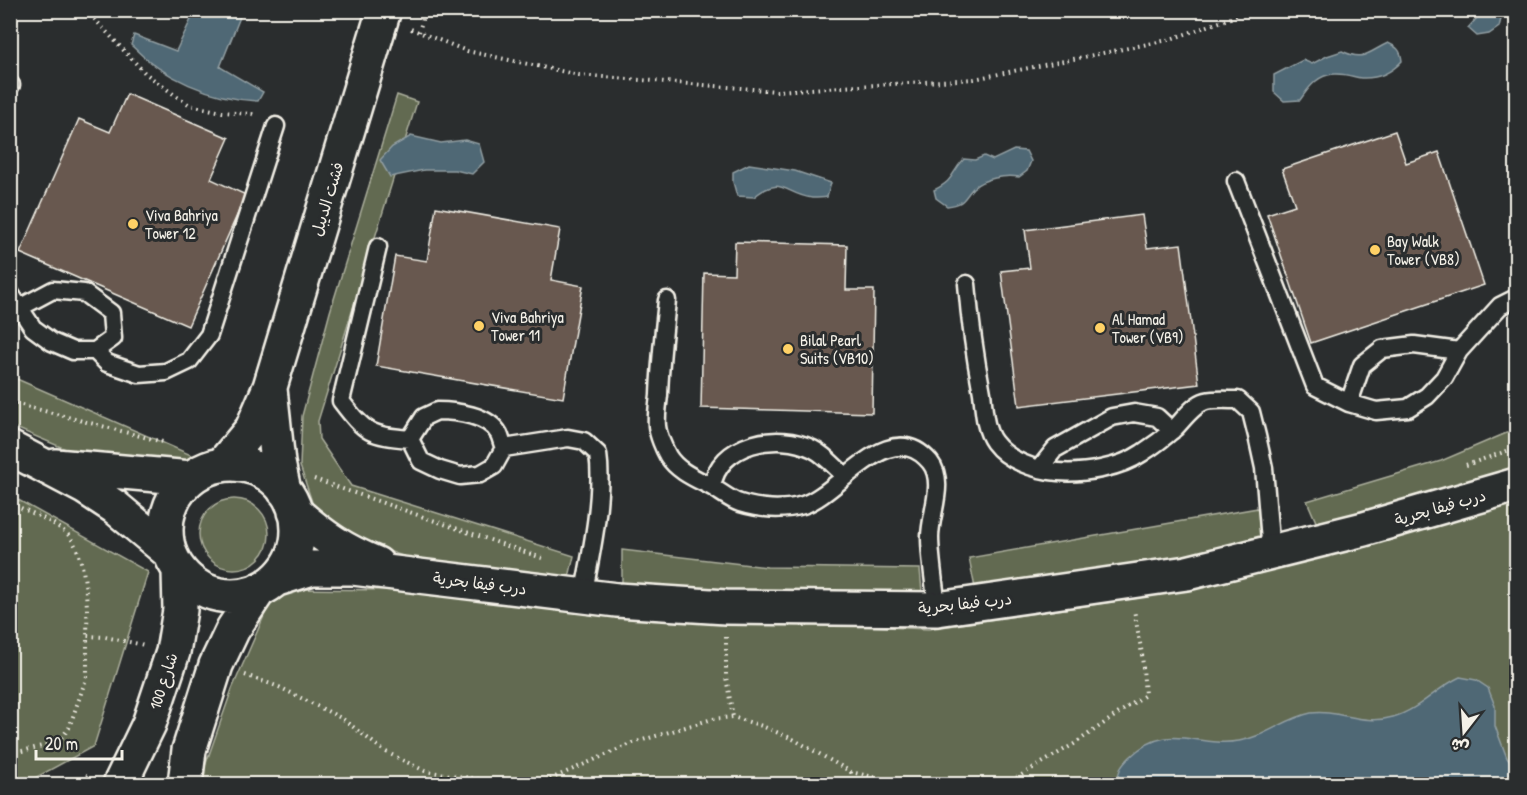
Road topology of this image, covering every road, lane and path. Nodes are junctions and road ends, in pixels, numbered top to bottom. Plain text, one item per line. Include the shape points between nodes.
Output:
1 (86, 10) edge
2 (425, 10) edge
3 (1254, 10) edge
4 (383, 14) edge
5 (419, 32) junction
6 (276, 126) joint
7 (1236, 181) dead end
8 (378, 247) dead end
9 (967, 284) dead end
10 (1516, 298) edge
11 (16, 300) edge
12 (667, 300) dead end
13 (95, 351) junction
14 (1459, 351) junction
15 (270, 387) junction
16 (1349, 403) junction
17 (1172, 431) junction
18 (411, 439) junction
19 (10, 448) edge
20 (504, 448) junction
21 (45, 465) junction
22 (222, 465) junction
23 (1039, 469) junction
24 (845, 476) junction
25 (191, 478) junction
26 (1516, 485) edge
27 (712, 487) junction
28 (290, 501) junction
29 (10, 503) edge
30 (1271, 553) junction
31 (174, 562) junction
32 (401, 573) junction
33 (1128, 582) junction
34 (268, 585) junction
35 (583, 596) junction
36 (726, 607) junction
37 (937, 609) junction
38 (87, 636) junction
39 (152, 647) junction
40 (216, 665) junction
41 (733, 717) junction
42 (10, 754) edge
43 (851, 772) junction
44 (107, 778) edge
45 (77, 784) edge
46 (185, 784) edge
47 (510, 784) edge
48 (539, 784) edge
49 (852, 784) edge
50 (905, 784) edge
51 (1006, 784) edge

1 - 6 path via 145,73 190,105 252,114
2 - 5 path
3 - 5 path via 1168,40 974,79 777,90 579,75 467,51
4 - 5 path
4 - 15 street, فشت الديبل
6 - 13 lane via 209,335 189,361 166,372 139,374 108,363
7 - 16 lane via 1315,386
8 - 18 lane via 341,401 369,432
9 - 23 lane via 976,372 992,440 1009,456
10 - 14 lane via 1500,306
11 - 13 lane via 33,328 51,342 73,351
11 - 13 lane via 53,290 84,293 111,313 113,338
12 - 27 lane via 657,428 669,457 687,475
14 - 16 lane via 1444,378 1408,408 1376,411
14 - 16 lane via 1413,345 1382,349 1362,365
15 - 22 street, فشت الديبل via 252,429
15 - 28 street, فشت الديبل via 278,463
17 - 23 lane via 1127,461 1072,473
17 - 23 lane via 1156,417 1134,413 1112,417 1055,448
17 - 30 lane via 1205,401 1238,400 1251,412 1263,468
18 - 20 lane via 421,461 460,476 480,474 494,466
18 - 20 lane via 424,417 437,411 452,411 485,421 498,432
19 - 21 street
20 - 35 lane via 568,438 584,441 598,453 601,471
21 - 25 street
21 - 31 street via 115,507
22 - 25 street
22 - 28 street via 257,469 272,478
24 - 27 lane via 833,488 803,505 776,509 738,503
24 - 27 lane via 814,449 781,441 759,442 737,452 717,470
24 - 37 lane via 886,448 906,447 929,461 937,487 930,537
25 - 31 street via 168,511 165,532
26 - 30 street, درب فيفا بحرية
28 - 32 street, درب فيفا بحرية via 317,531 341,548
28 - 34 street via 298,530 296,548 288,565
29 - 38 path via 68,533 80,559 88,601
30 - 33 street, درب فيفا بحرية
31 - 34 street via 195,586 216,594 238,596
31 - 39 street, شارع 100 via 180,610
32 - 34 street, درب فيفا بحرية via 312,568
32 - 35 street, درب فيفا بحرية
33 - 37 street, درب فيفا بحرية
33 - 51 path via 1142,654 1145,695
34 - 40 street via 233,629
35 - 36 street, درب فيفا بحرية
36 - 37 street, درب فيفا بحرية
36 - 41 path via 726,677
38 - 39 path
38 - 42 path via 87,676 69,728 62,737 46,745
39 - 44 street, شارع 100 via 149,724
40 - 46 street via 189,750
40 - 47 path via 279,687 343,719 384,751 425,771
41 - 43 path via 793,739
41 - 48 path via 712,719 633,743
43 - 49 path
43 - 50 path
44 - 45 path

